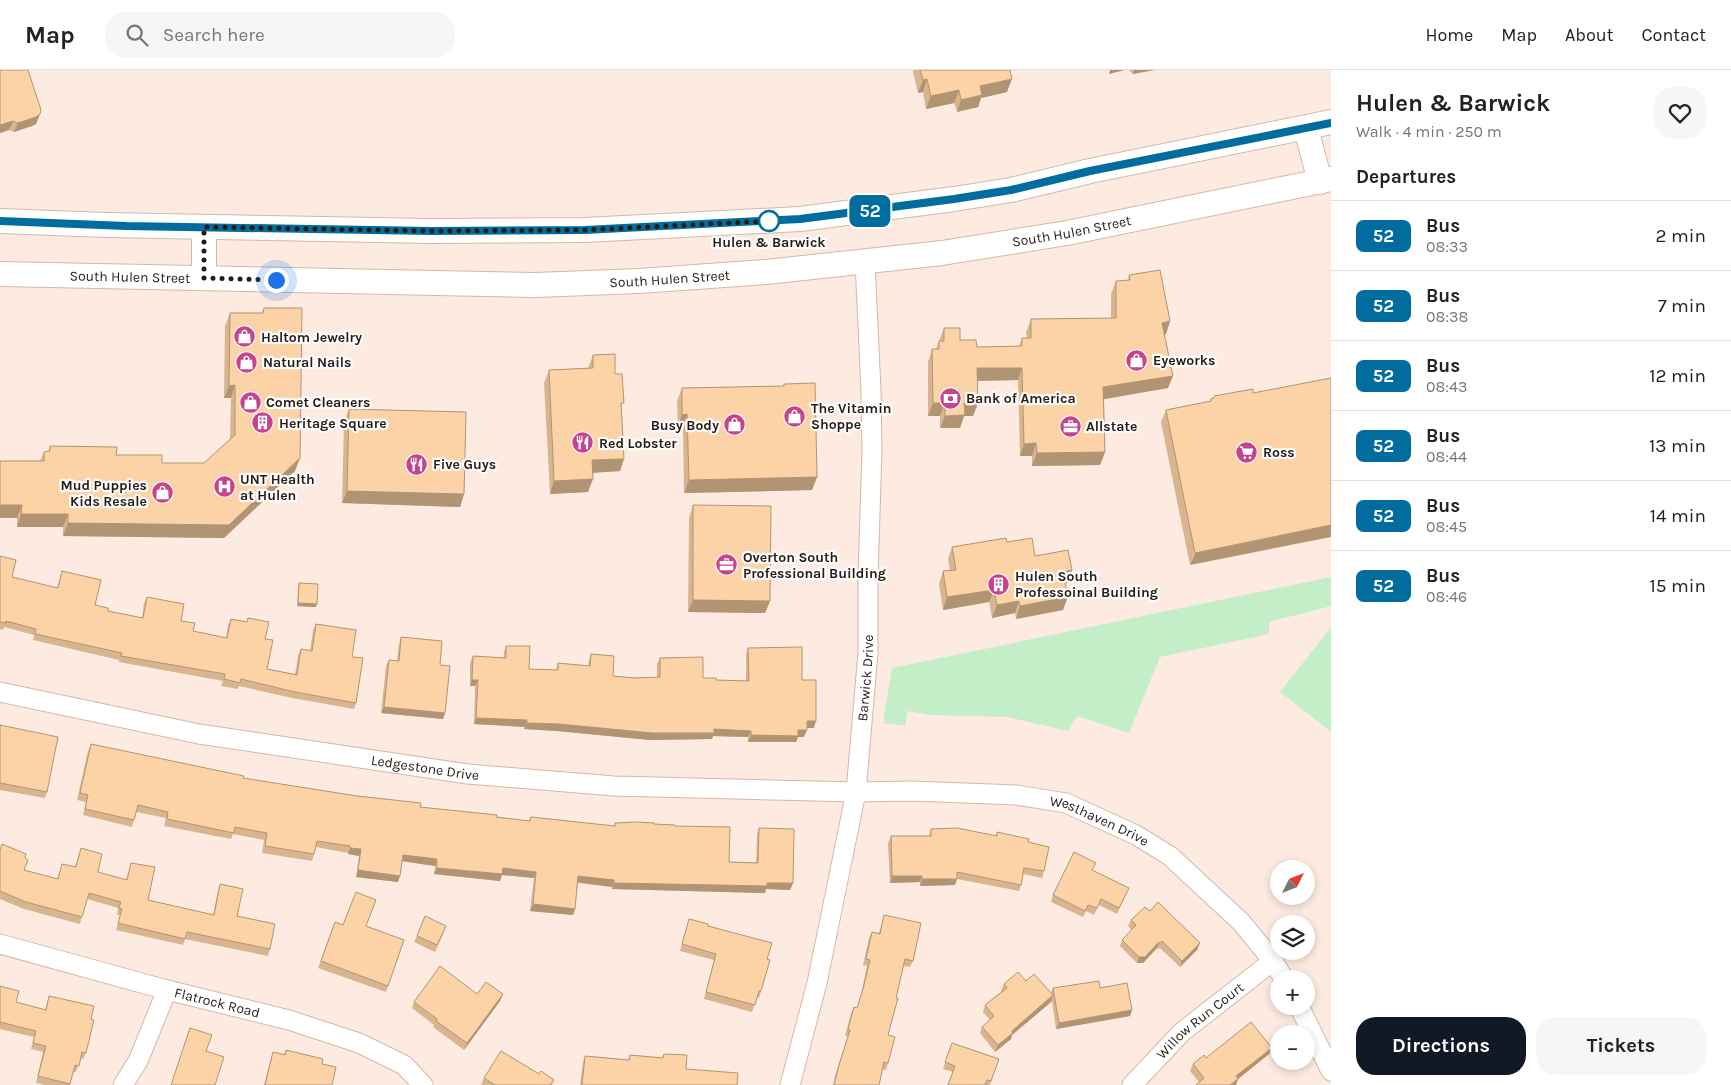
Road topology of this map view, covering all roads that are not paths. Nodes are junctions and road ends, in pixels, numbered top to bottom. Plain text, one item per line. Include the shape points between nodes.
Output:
1 (1331, 122) edge
2 (1306, 128) junction
3 (1326, 180) edge
4 (0, 221) edge
5 (204, 227) junction
6 (865, 262) junction
7 (0, 274) edge
8 (204, 278) junction
9 (0, 692) edge
10 (856, 792) junction
11 (0, 944) edge
12 (1273, 961) junction
13 (1278, 970) edge
14 (167, 990) junction
15 (1303, 1015) edge
16 (1331, 1071) edge
17 (124, 1085) edge
18 (423, 1085) edge
19 (790, 1085) edge
20 (1132, 1085) edge

1 - 2 main road
2 - 3 main road
2 - 5 main road via 1011,190 800,219 585,230
3 - 6 main road, South Hulen Street via 1067,233 942,254
4 - 5 main road
5 - 8 main road
6 - 8 main road, South Hulen Street via 639,281 536,285
6 - 10 street, Barwick Drive via 872,451 868,653
7 - 8 main road, South Hulen Street
9 - 10 street, Ledgestone Drive via 199,734 468,774 614,786
10 - 12 street, Westhaven Drive via 1016,795 1066,803 1136,835 1170,856 1241,922
10 - 19 street, Barwick Drive via 817,983
11 - 14 street, Flatrock Road
12 - 13 street, Westhaven Drive
12 - 20 street, Willow Run Court via 1182,1032
14 - 17 street via 138,1061
14 - 18 street, Flatrock Road via 290,1020 359,1043 404,1065
15 - 16 street

